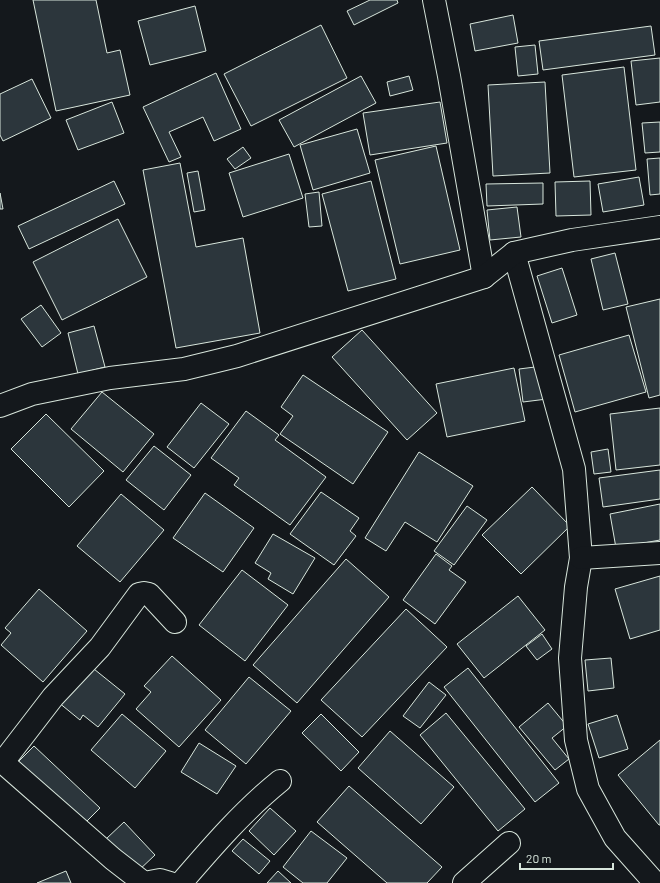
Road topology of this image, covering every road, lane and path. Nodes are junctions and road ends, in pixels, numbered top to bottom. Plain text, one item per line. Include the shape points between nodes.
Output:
1 (434, 0) edge
2 (660, 226) edge
3 (514, 253) junction
4 (484, 277) junction
5 (0, 406) edge
6 (660, 553) edge
7 (581, 558) junction
8 (175, 622) dead end
9 (1, 761) edge
10 (280, 781) dead end
11 (509, 843) dead end
12 (170, 883) edge
13 (181, 883) edge
14 (464, 883) edge
15 (655, 883) edge

1 - 4 street
2 - 3 street via 572,240
3 - 4 street
3 - 7 street via 574,469
4 - 5 street via 237,356 184,369 110,378 32,394
6 - 7 street
7 - 15 street via 570,658 576,740 588,789 594,801 615,838
8 - 9 street via 149,594 139,594 100,647 53,697
9 - 12 street via 144,883 160,880
10 - 13 street via 238,819
11 - 14 street

